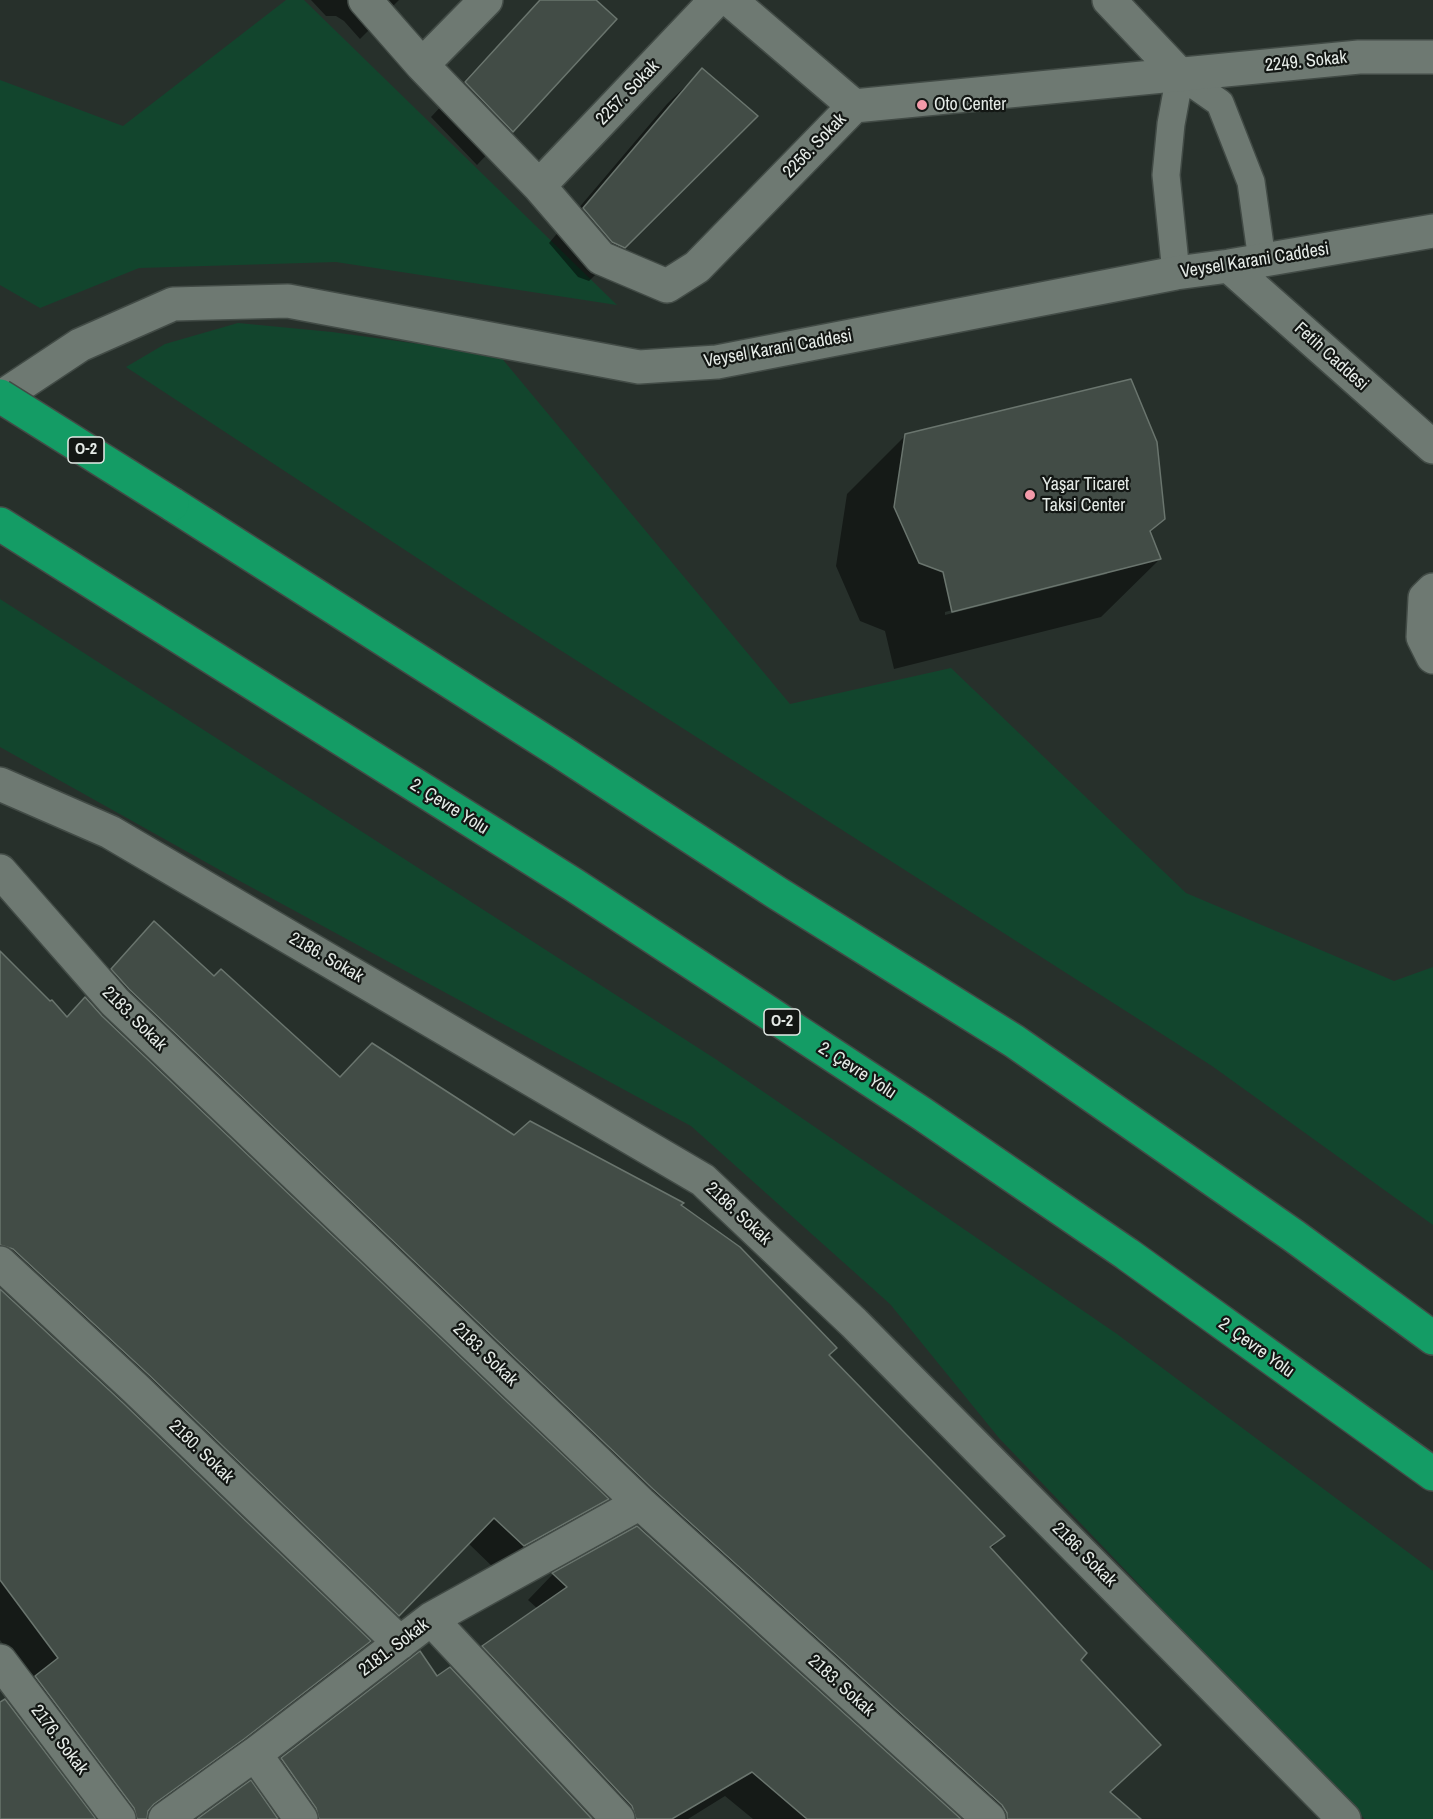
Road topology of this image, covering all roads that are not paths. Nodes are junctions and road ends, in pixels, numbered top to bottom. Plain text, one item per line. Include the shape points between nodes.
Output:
1 (365, 0) edge
2 (486, 0) edge
3 (716, 0) edge
4 (730, 0) edge
5 (1109, 0) edge
6 (1433, 57) edge
7 (422, 64) junction
8 (1180, 75) junction
9 (854, 106) junction
10 (539, 186) junction
11 (1433, 231) edge
12 (1262, 260) junction
13 (1229, 266) junction
14 (1176, 273) junction
15 (0, 397) edge
16 (1433, 447) edge
17 (0, 524) edge
18 (1433, 590) edge
19 (1433, 657) edge
20 (0, 784) edge
21 (0, 871) edge
22 (0, 1263) edge
23 (1433, 1338) edge
24 (1433, 1474) edge
25 (640, 1503) junction
26 (431, 1619) junction
27 (400, 1643) junction
28 (0, 1661) edge
29 (255, 1754) junction
30 (119, 1819) edge
31 (165, 1819) edge
32 (301, 1819) edge
33 (618, 1819) edge
34 (989, 1819) edge
35 (1344, 1819) edge

1 - 7 street
2 - 7 street
3 - 10 street, 2257. Sokak
4 - 9 street
5 - 8 street
6 - 8 street, 2249. Sokak via 1359,57
7 - 10 street
8 - 9 street, 2256. Sokak
8 - 12 lane via 1220,103 1251,183
8 - 14 lane via 1166,175
9 - 10 street, 2256. Sokak via 697,267 667,286 601,258
11 - 12 street, Veysel Karani Caddesi
12 - 13 street, Veysel Karani Caddesi
13 - 14 street, Veysel Karani Caddesi
13 - 16 street, Fetih Caddesi
14 - 15 street, Veysel Karani Caddesi via 717,362 639,367 288,301 172,304 80,345
15 - 23 highway, O-2, bridge via 1014,1041
17 - 24 highway, 2. Çevre Yolu / O-2 via 574,885 911,1107 1128,1254
18 - 19 street via 1425,598 1423,637
20 - 35 street, 2186. Sokak via 110,831 703,1180 854,1323
21 - 25 street, 2183. Sokak via 115,1002
22 - 27 street, 2180. Sokak
25 - 26 street, 2181. Sokak
25 - 34 street, 2183. Sokak
26 - 27 street, 2181. Sokak
26 - 33 street
27 - 29 street, 2181. Sokak
28 - 30 street, 2176. Sokak
29 - 31 street, 2181. Sokak
29 - 32 street

